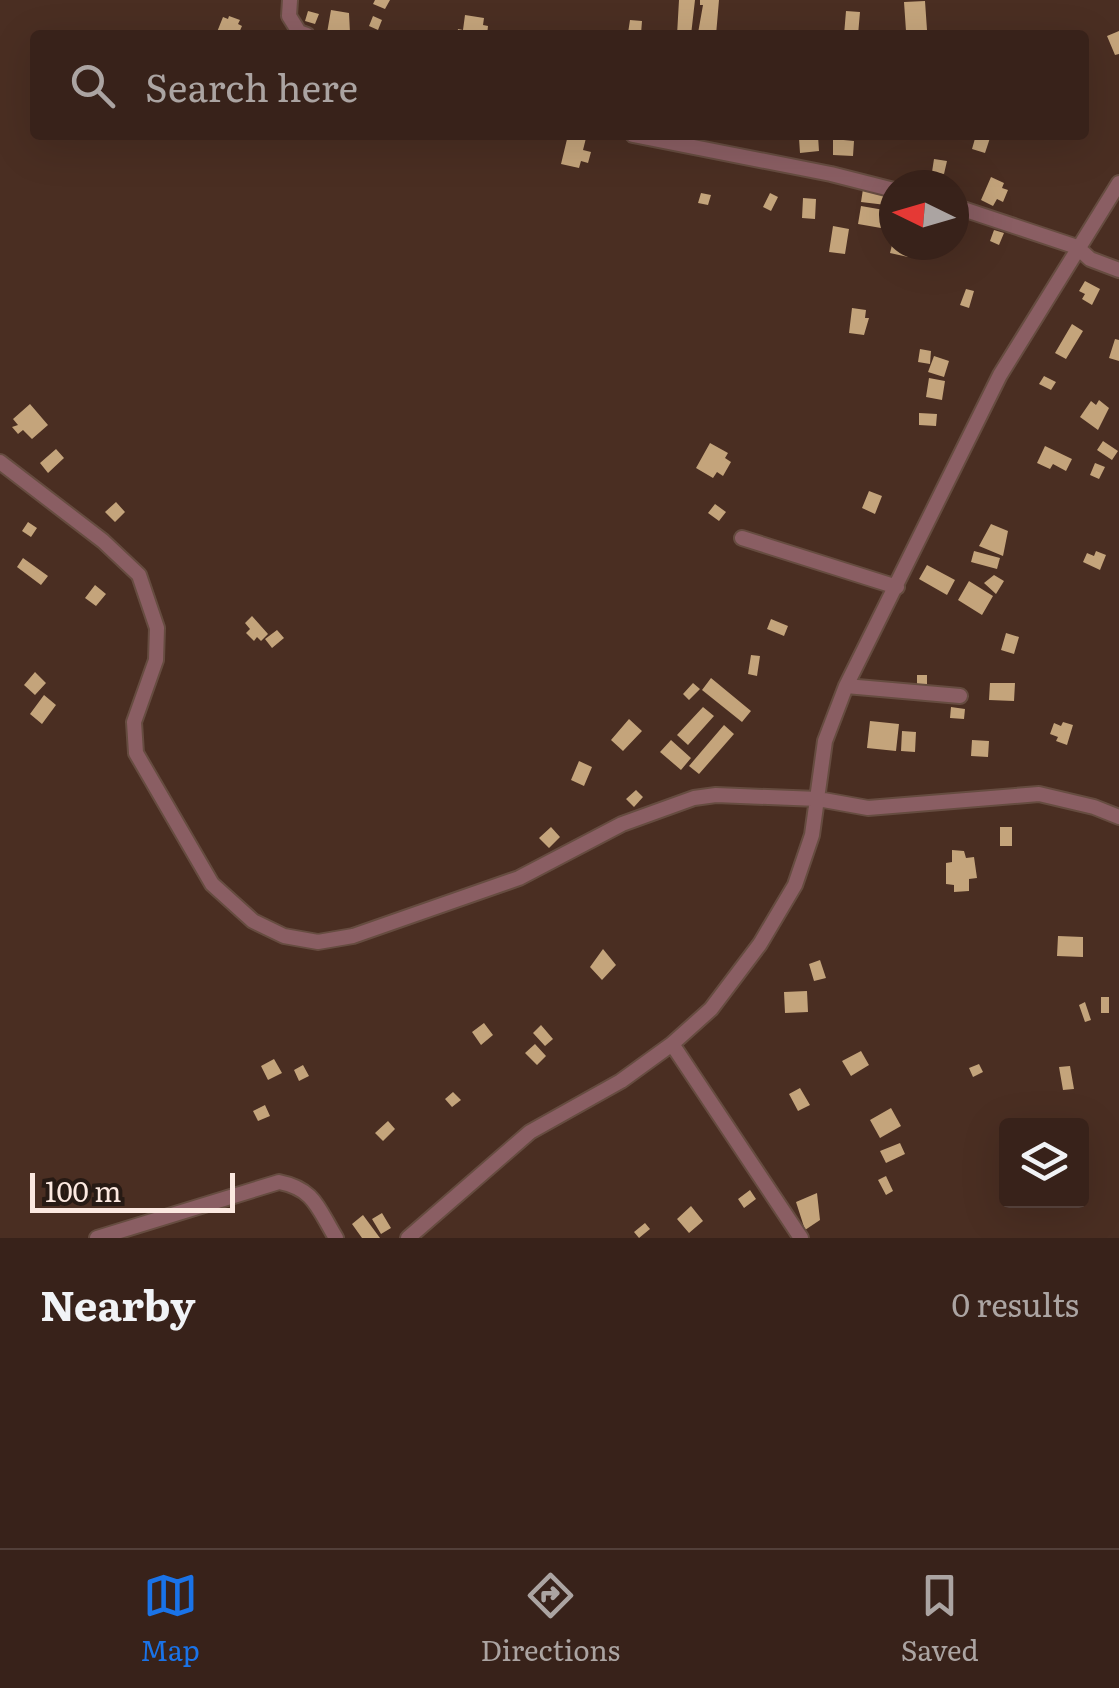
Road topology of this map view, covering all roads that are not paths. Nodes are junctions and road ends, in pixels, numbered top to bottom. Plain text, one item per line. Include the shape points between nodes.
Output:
1 (290, 0) edge
2 (297, 30) edge
3 (658, 140) edge
4 (1119, 183) edge
5 (879, 186) edge
6 (969, 211) edge
7 (1076, 247) junction
8 (1119, 270) edge
9 (0, 462) edge
10 (742, 538) dead end
11 (897, 587) junction
12 (846, 686) junction
13 (960, 696) dead end
14 (818, 799) junction
15 (1119, 817) edge
16 (672, 1044) junction
17 (97, 1238) edge
18 (336, 1238) edge
19 (408, 1238) edge
20 (801, 1238) edge

1 - 2 street
3 - 5 street
4 - 7 street
6 - 7 street
7 - 8 street
7 - 11 street via 1000,376
9 - 14 street via 139,574 158,628 156,660 134,722 136,754 212,884 253,921 284,936 318,942 353,936 519,878 622,824 694,798
10 - 11 street
11 - 12 street
12 - 13 street
12 - 14 street via 824,741
14 - 15 street via 868,808 1039,794
14 - 16 street via 795,885 736,979
16 - 19 street via 530,1132
16 - 20 street
17 - 18 street via 279,1182 311,1195

